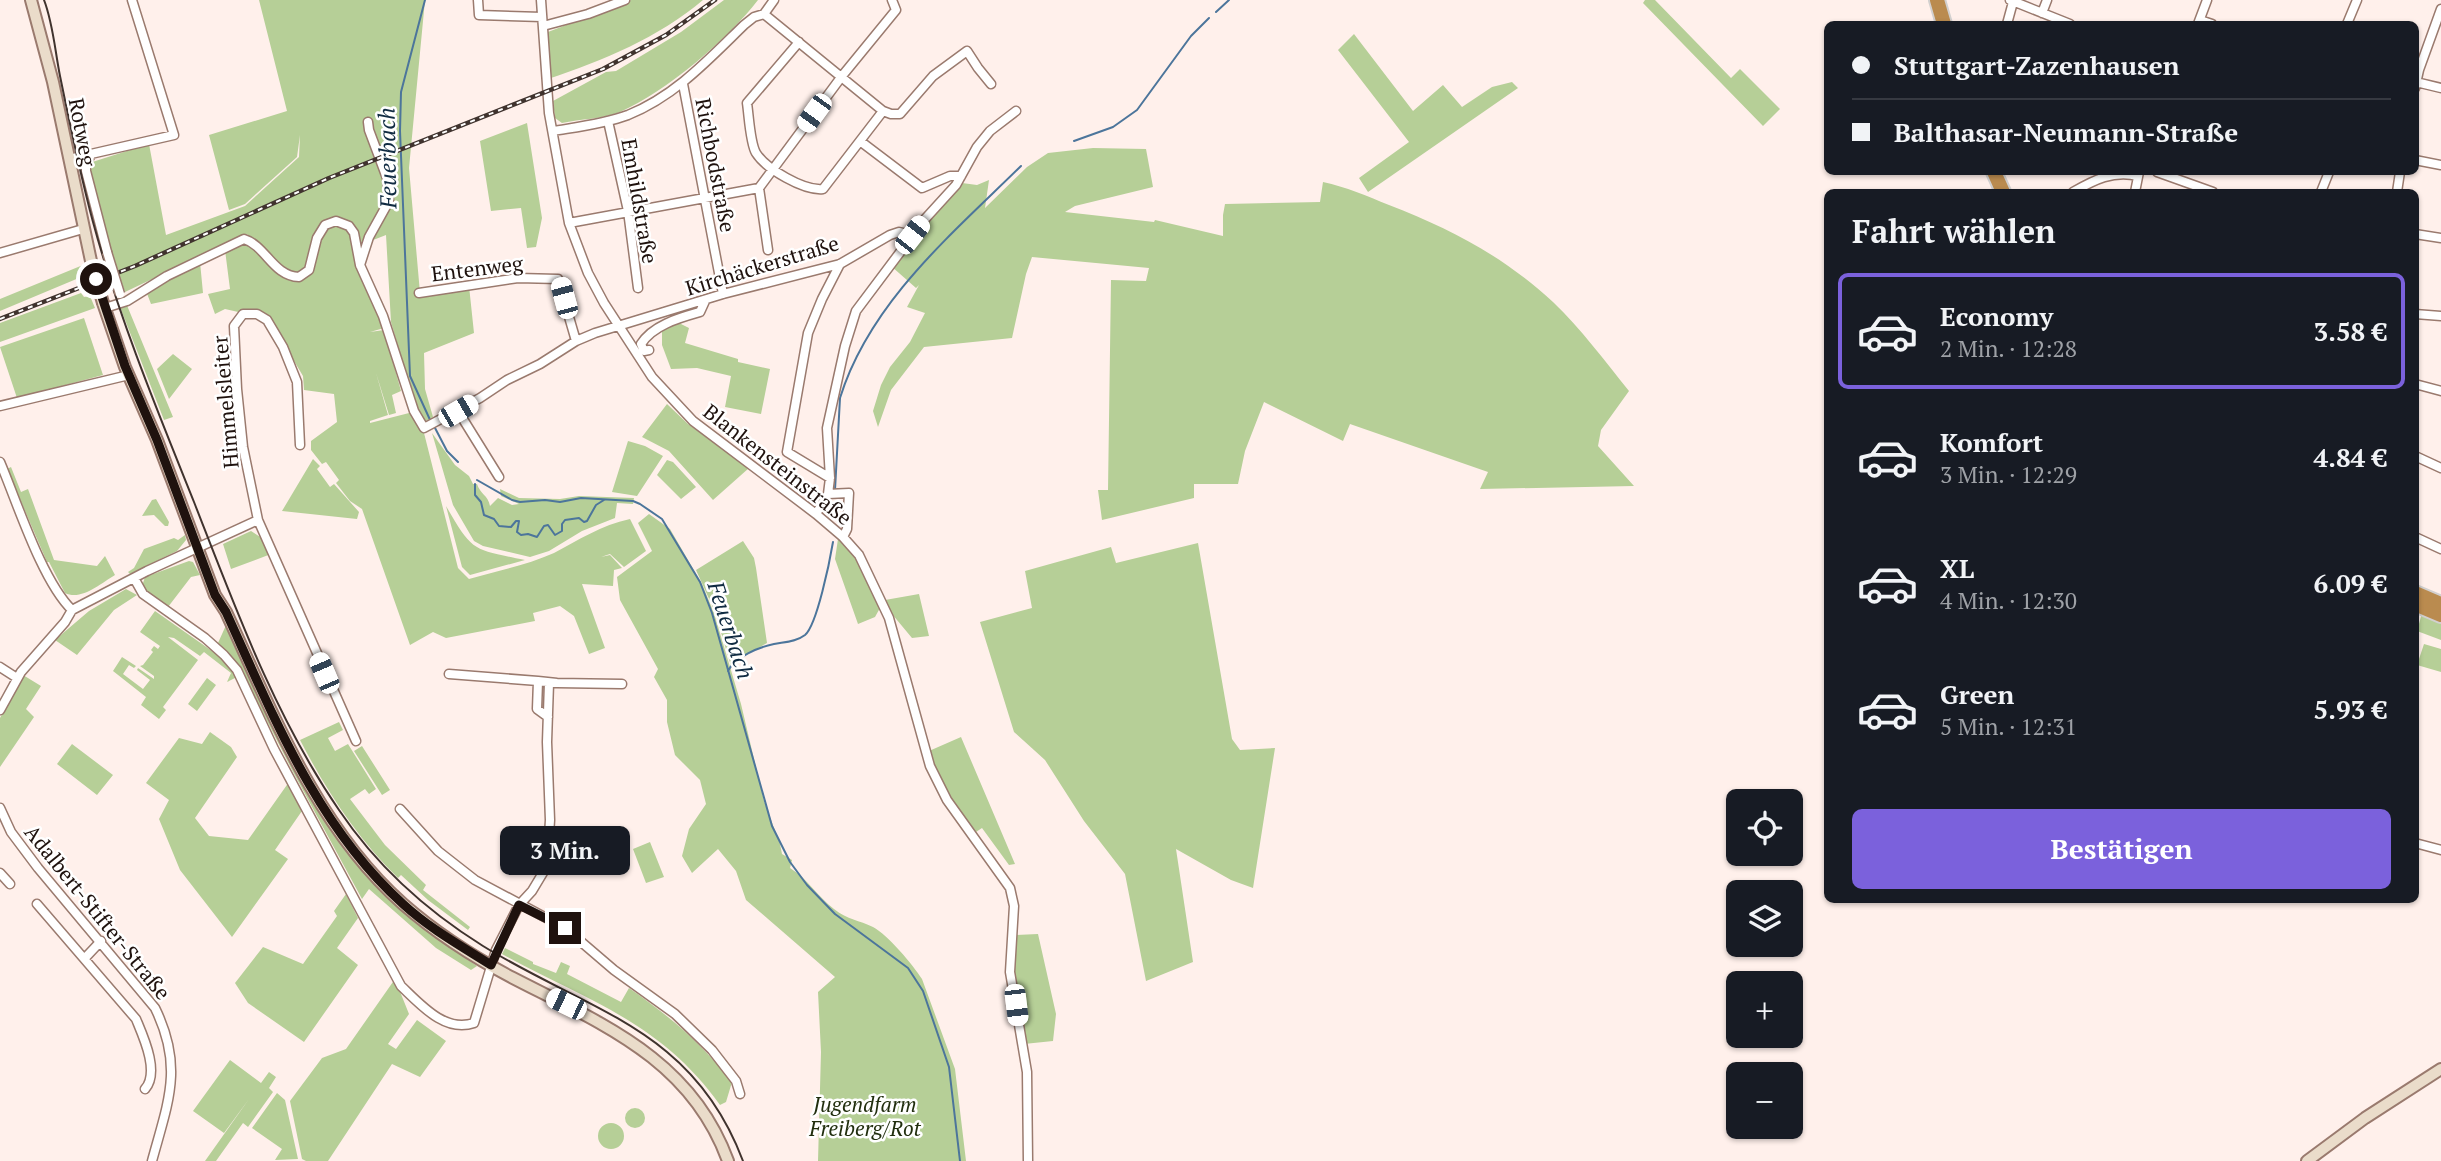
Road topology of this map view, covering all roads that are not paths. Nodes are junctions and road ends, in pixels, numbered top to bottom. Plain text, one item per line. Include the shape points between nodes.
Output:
1 (34, 0) edge
2 (132, 0) edge
3 (478, 0) edge
4 (541, 0) edge
5 (625, 0) edge
6 (774, 0) edge
7 (892, 0) edge
8 (1928, 0) edge
9 (1937, 0) edge
10 (2047, 0) edge
11 (2207, 0) edge
12 (2357, 0) edge
13 (2011, 1) edge
14 (610, 3) edge
15 (2441, 9) edge
16 (2042, 13) junction
17 (764, 14) junction
18 (1933, 21) edge
19 (1943, 21) edge
20 (2008, 21) edge
21 (2062, 21) edge
22 (2199, 21) edge
23 (2348, 21) edge
24 (542, 22) junction
25 (799, 42) junction
26 (842, 75) junction
27 (2419, 76) edge
28 (683, 84) junction
29 (991, 84) dead end
30 (2419, 85) edge
31 (2441, 88) edge
32 (883, 111) junction
33 (1016, 111) dead end
34 (608, 121) junction
35 (368, 122) dead end
36 (553, 131) junction
37 (860, 141) junction
38 (92, 154) junction
39 (69, 159) junction
40 (2419, 161) edge
41 (2441, 165) edge
42 (772, 170) junction
43 (2109, 175) edge
44 (2166, 175) edge
45 (961, 176) junction
46 (759, 188) junction
47 (2079, 189) edge
48 (2205, 189) edge
49 (705, 197) junction
50 (628, 211) junction
51 (569, 223) junction
52 (83, 229) junction
53 (912, 235) junction
54 (2419, 235) edge
55 (2441, 238) edge
56 (768, 250) dead end
57 (0, 253) edge
58 (840, 264) junction
59 (360, 265) junction
60 (638, 288) dead end
61 (419, 293) dead end
62 (723, 295) junction
63 (121, 298) junction
64 (705, 301) junction
65 (104, 306) junction
66 (2419, 314) edge
67 (2441, 316) edge
68 (619, 325) junction
69 (576, 341) junction
70 (649, 350) dead end
71 (129, 375) junction
72 (2419, 385) edge
73 (2441, 391) edge
74 (0, 406) edge
75 (458, 411) junction
76 (300, 445) dead end
77 (2419, 458) edge
78 (0, 462) edge
79 (2441, 468) edge
80 (499, 477) dead end
81 (831, 478) junction
82 (828, 494) junction
83 (816, 514) junction
84 (258, 520) junction
85 (843, 537) junction
86 (2419, 539) edge
87 (2441, 549) edge
88 (198, 550) junction
89 (134, 578) junction
90 (2419, 595) edge
91 (2441, 604) edge
92 (2419, 606) edge
93 (72, 610) junction
94 (2441, 615) edge
95 (0, 667) edge
96 (449, 674) dead end
97 (17, 678) junction
98 (538, 681) junction
99 (549, 683) junction
100 (622, 684) dead end
101 (0, 710) edge
102 (548, 717) junction
103 (356, 741) dead end
104 (0, 808) edge
105 (400, 809) dead end
106 (2419, 844) edge
107 (2441, 850) edge
108 (0, 873) edge
109 (10, 884) dead end
110 (37, 904) dead end
111 (519, 905) junction
112 (101, 941) junction
113 (86, 958) junction
114 (491, 965) junction
115 (2441, 1069) edge
116 (145, 1089) dead end
117 (740, 1094) dead end
118 (152, 1161) edge
119 (728, 1161) edge
120 (1028, 1161) edge
121 (2307, 1161) edge

1 - 39 main road, Rotweg
2 - 38 street via 174,135
3 - 24 street via 479,15
4 - 24 street, Blankensteinstraße
5 - 14 street
6 - 17 street
7 - 26 street via 896,10
8 - 18 highway
9 - 19 highway
10 - 16 street
11 - 22 street
12 - 23 street
13 - 16 street
13 - 20 street
14 - 24 street
15 - 27 street
16 - 21 street
17 - 25 street
17 - 28 street via 744,25
24 - 36 street, Blankensteinstraße
25 - 26 street
25 - 42 street via 747,103 755,151
26 - 32 street
26 - 42 street
28 - 34 street
28 - 49 street, Richbodstraße
29 - 32 street via 967,51 933,76 900,114
30 - 31 street
32 - 37 street
33 - 45 street via 990,131
34 - 36 street
34 - 50 street, Emhildstraße
35 - 59 street via 387,178 389,201
36 - 51 street, Blankensteinstraße
37 - 42 street via 823,189
37 - 45 street via 922,188
38 - 39 street
38 - 63 street, bridge via 86,171
39 - 52 main road, Rotweg
40 - 41 street
42 - 46 street
43 - 47 street
44 - 48 street
45 - 53 street
46 - 49 street
46 - 56 street
49 - 50 street
49 - 62 street, Richbodstraße
50 - 51 street
50 - 60 street, Emhildstraße
51 - 68 street, Blankensteinstraße via 588,273
52 - 57 street
52 - 65 main road, Rotweg, bridge
53 - 58 street, Kirchäckerstraße via 890,235
53 - 81 street via 856,311 827,428
54 - 55 street
58 - 62 street, Kirchäckerstraße
58 - 81 street via 808,333 787,452
59 - 63 street via 354,233 344,223 330,222 317,238 304,275 286,274 244,239 134,297
59 - 75 street, Kirchäckerstraße via 424,428
61 - 69 street, Entenweg via 518,278 558,279
62 - 64 street, Kirchäckerstraße
63 - 65 street
64 - 68 street, Kirchäckerstraße
64 - 70 street via 700,312 646,336 641,345
65 - 71 main road, Rotweg
66 - 67 street
68 - 69 street, Kirchäckerstraße
68 - 83 street, Blankensteinstraße via 652,377 693,421
69 - 75 street, Kirchäckerstraße
71 - 74 street
71 - 88 main road, Rotweg
72 - 73 street
75 - 80 street
76 - 84 street, Himmelsleiter via 297,382 283,348 267,320 243,314 234,326 237,388
77 - 79 street
78 - 93 street via 46,570
81 - 82 street
82 - 83 street
82 - 85 street via 849,493 848,529
83 - 85 street, Blankensteinstraße
84 - 88 street
84 - 103 street
85 - 120 street, Blankensteinstraße via 859,555 889,618 930,766 947,800 1010,888 1014,906 1010,972 1027,1072
86 - 87 street
88 - 89 street
88 - 114 main road, Rotweg via 215,595 283,733 340,832 403,904
89 - 93 street
89 - 114 street via 143,594 205,638 237,670 276,754 401,986 448,1025 462,1027 474,1023
90 - 91 highway
92 - 94 highway
93 - 97 street
95 - 97 street
96 - 98 street
97 - 101 street
98 - 99 street
98 - 102 street via 537,709
99 - 100 street
99 - 102 street
102 - 111 street via 547,866
104 - 112 street, Adalbert-Stifter-Straße via 11,832 38,868
105 - 111 street via 438,851 475,880
106 - 107 street
108 - 109 street
110 - 113 street
111 - 114 street
111 - 117 street via 565,928 689,1026 736,1081
112 - 113 street
112 - 118 street, Adalbert-Stifter-Straße via 155,1008 165,1028 172,1060 170,1096
113 - 116 street via 136,1019 150,1068
114 - 119 main road, Rotweg via 614,1030 657,1060 701,1107
115 - 121 main road

